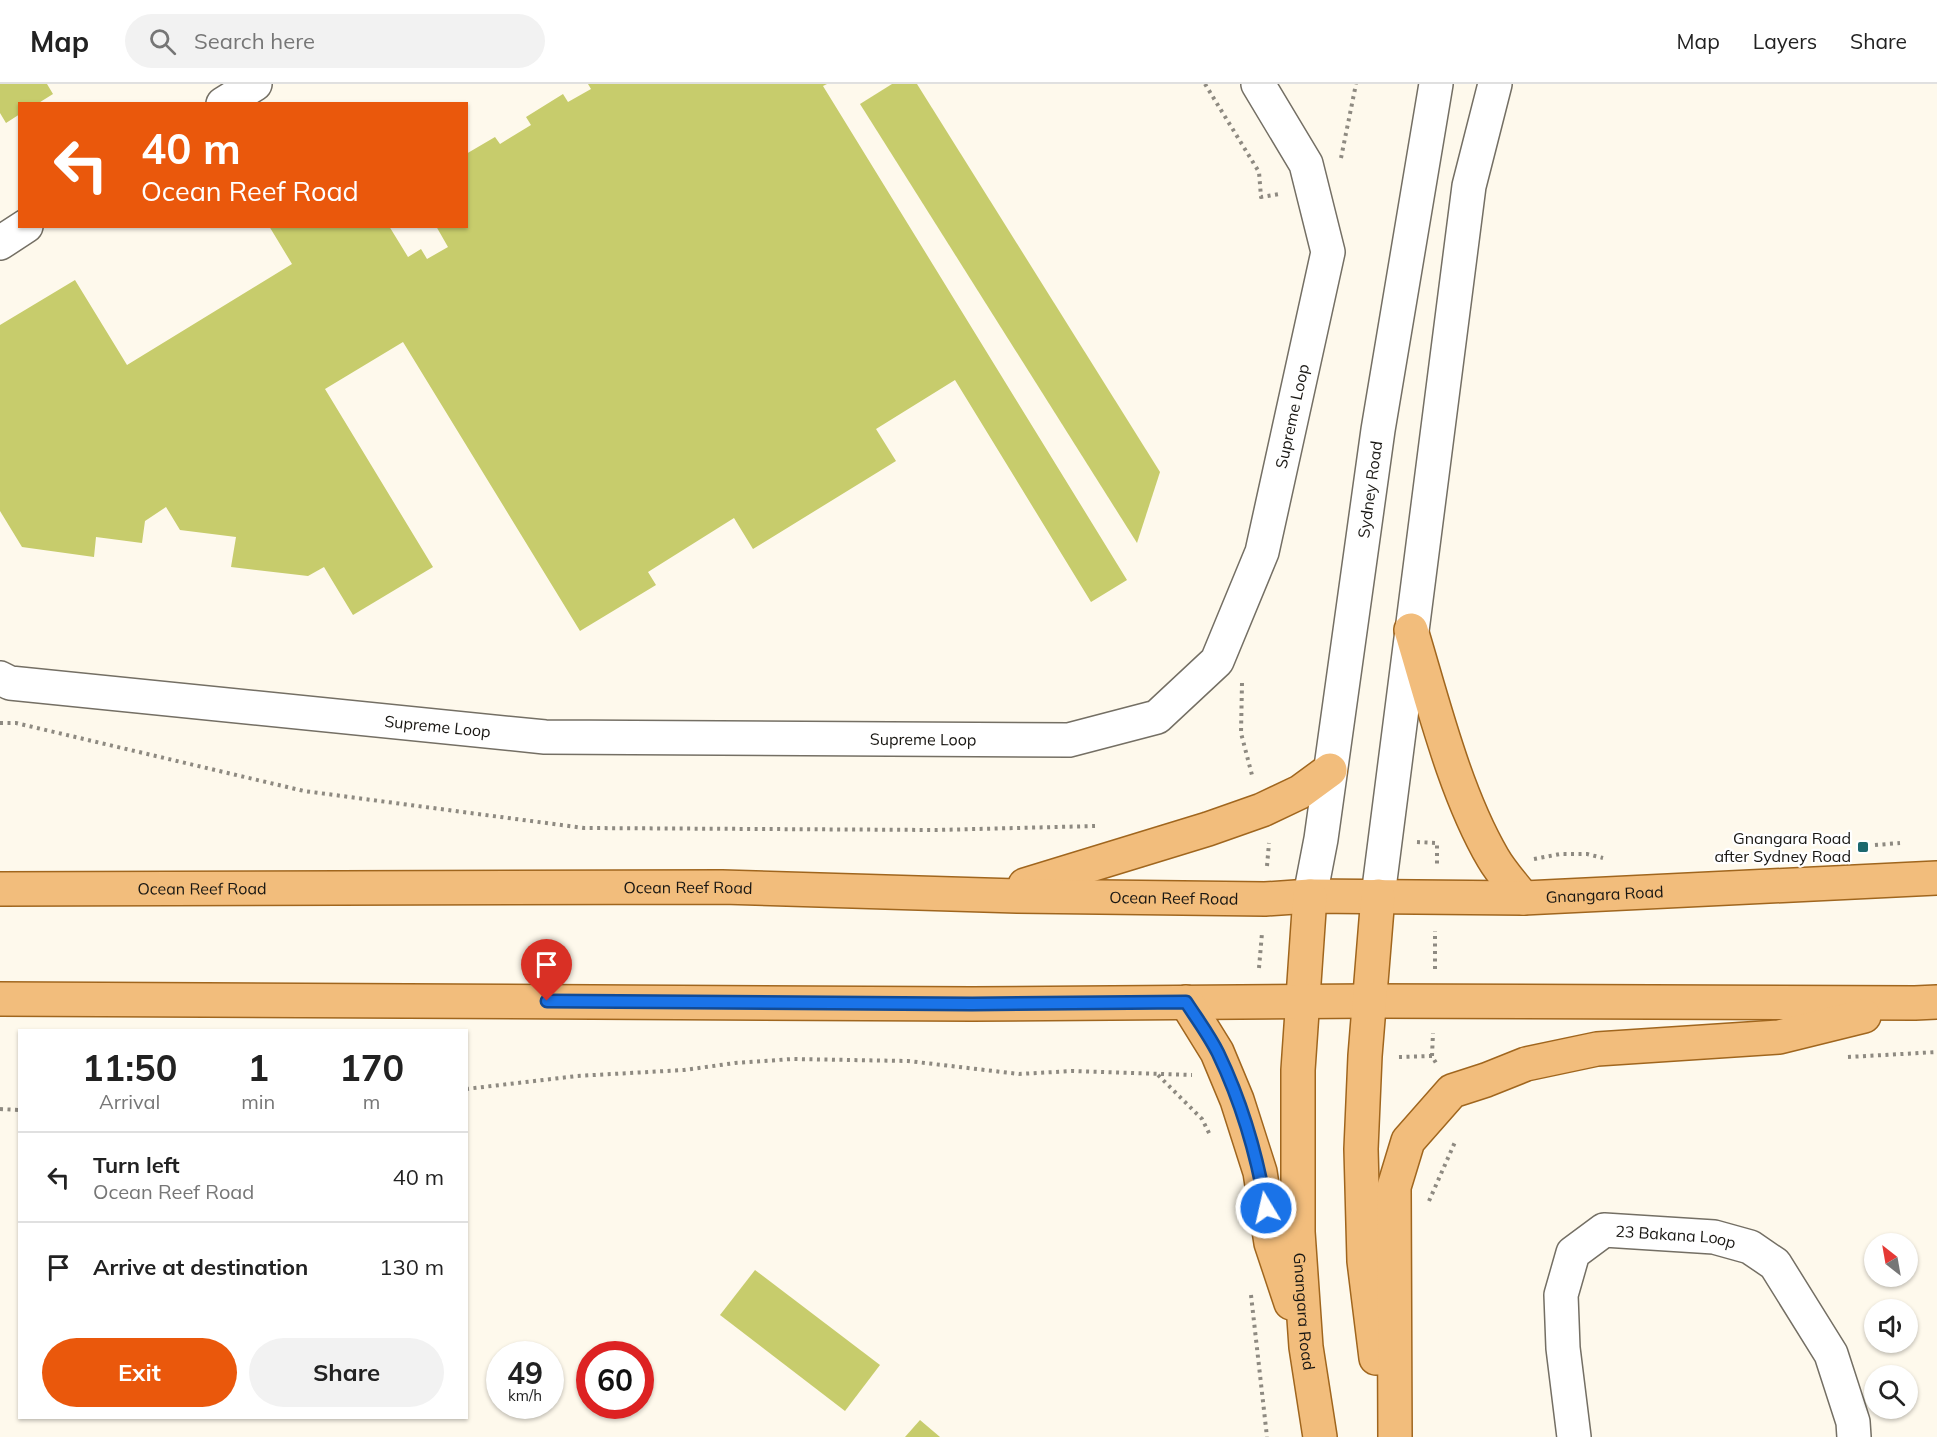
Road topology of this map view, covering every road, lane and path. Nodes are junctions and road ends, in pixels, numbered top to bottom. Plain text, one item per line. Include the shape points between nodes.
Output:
1 (255, 84) edge
2 (1258, 84) edge
3 (1436, 84) edge
4 (1495, 84) edge
5 (226, 102) edge
6 (23, 228) edge
7 (0, 243) edge
8 (1411, 630) junction
9 (0, 678) edge
10 (1242, 678) dead end
11 (0, 723) edge
12 (1330, 770) junction
13 (1262, 810) junction
14 (1106, 823) dead end
15 (1937, 878) edge
16 (0, 889) edge
17 (992, 895) junction
18 (1310, 896) junction
19 (1378, 896) junction
20 (1523, 898) junction
21 (0, 999) edge
22 (1186, 1002) junction
23 (1370, 1002) junction
24 (1926, 1002) edge
25 (1302, 1003) junction
26 (1365, 1056) junction
27 (1224, 1068) junction
28 (1158, 1075) junction
29 (468, 1089) edge
30 (1452, 1091) junction
31 (0, 1109) edge
32 (18, 1110) edge
33 (1459, 1132) dead end
34 (1211, 1137) dead end
35 (1428, 1205) dead end
36 (1250, 1288) dead end
37 (1306, 1347) junction
38 (1267, 1437) edge
39 (1320, 1437) edge
40 (1386, 1437) edge
41 (1395, 1437) edge
42 (1574, 1437) edge
43 (1854, 1437) edge

1 - 5 street
2 - 9 street, Supreme Loop via 1306,164 1328,252 1262,552 1217,661 1157,717 1069,740 545,737 10,683
3 - 12 street, Sydney Road via 1378,430
4 - 8 street via 1469,186
6 - 7 street
8 - 19 street
8 - 20 main road via 1474,821 1493,859
10 - 13 path via 1240,733
11 - 14 path via 16,723 304,790 584,828 937,830
12 - 13 main road via 1300,792
12 - 18 street, Sydney Road
13 - 17 main road
15 - 20 main road, Gnangara Road
16 - 17 main road, Ocean Reef Road via 722,887
17 - 18 main road, Ocean Reef Road via 1265,899
18 - 19 main road, Ocean Reef Road
18 - 25 main road, Gnangara Road
19 - 20 main road, Gnangara Road
19 - 23 main road
21 - 22 main road
22 - 25 main road
22 - 27 main road
23 - 24 main road
23 - 25 main road
23 - 26 main road
24 - 30 main road via 1779,1036 1597,1049 1526,1064
25 - 37 main road, Gnangara Road via 1298,1232
26 - 30 path via 1432,1056
26 - 40 main road via 1361,1149 1364,1260
27 - 28 path via 1187,1077
27 - 37 main road via 1260,1172 1271,1243
28 - 29 path via 1072,1071 1019,1074 908,1060 792,1059
28 - 34 path via 1202,1119
30 - 41 main road via 1408,1141 1394,1187
31 - 32 path
33 - 35 path
36 - 38 path
37 - 39 main road, Gnangara Road
42 - 43 street, 23 Bakana Loop via 1561,1295 1573,1253 1604,1230 1714,1237 1750,1247 1775,1264 1831,1353

